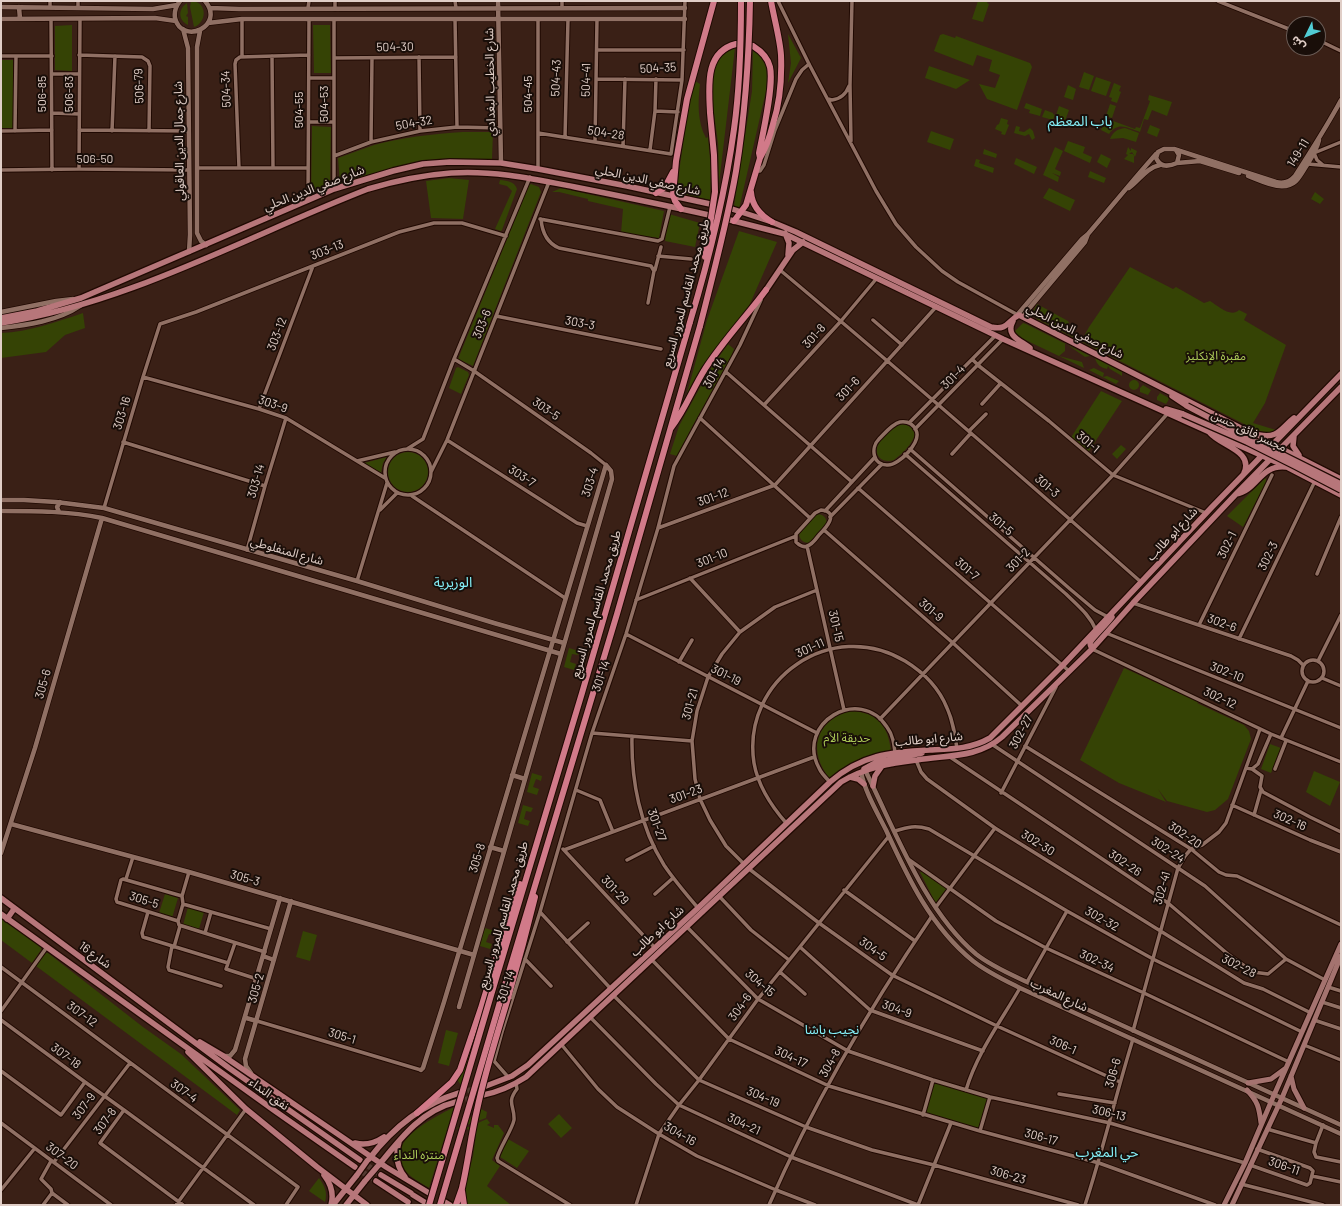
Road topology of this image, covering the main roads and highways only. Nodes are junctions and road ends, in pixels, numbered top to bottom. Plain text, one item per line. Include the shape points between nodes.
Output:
1 (714, 1) edge
2 (741, 1) edge
3 (750, 1) edge
4 (771, 1) edge
5 (736, 44) dead end
6 (753, 46) dead end
7 (760, 158) junction
8 (676, 161) junction
9 (627, 186) junction
10 (751, 190) junction
11 (656, 193) junction
12 (673, 195) junction
13 (624, 197) junction
14 (710, 204) dead end
15 (681, 209) junction
16 (732, 209) dead end
17 (742, 212) junction
18 (280, 213) junction
19 (709, 216) dead end
20 (732, 221) joint
21 (772, 222) junction
22 (285, 223) junction
23 (785, 234) junction
24 (803, 242) junction
25 (788, 258) junction
26 (701, 286) junction
27 (766, 290) joint
28 (48, 311) junction
29 (1017, 316) junction
30 (1, 318) edge
31 (1, 322) edge
32 (1035, 352) junction
33 (1341, 374) edge
34 (1151, 382) junction
35 (1341, 387) edge
36 (1143, 401) junction
37 (1303, 413) junction
38 (669, 431) junction
39 (1208, 431) junction
40 (1296, 433) junction
41 (1252, 434) junction
42 (1260, 438) junction
43 (1273, 444) junction
44 (1282, 448) junction
45 (1253, 451) junction
46 (1292, 453) junction
47 (1263, 455) junction
48 (1270, 459) junction
49 (1306, 460) junction
50 (1288, 467) junction
51 (1242, 477) junction
52 (1341, 479) edge
53 (1341, 484) edge
54 (1341, 490) edge
55 (1236, 494) junction
56 (1341, 495) edge
57 (1127, 598) junction
58 (1133, 603) junction
59 (1116, 610) junction
60 (1092, 649) junction
61 (930, 750) junction
62 (851, 766) junction
63 (882, 766) junction
64 (864, 770) junction
65 (849, 777) junction
66 (864, 784) road end
67 (873, 786) road end
68 (746, 866) junction
69 (527, 872) junction
70 (1, 898) edge
71 (14, 909) junction
72 (1, 914) edge
73 (7, 919) junction
74 (1341, 944) edge
75 (1341, 956) edge
76 (505, 996) junction
77 (177, 1029) junction
78 (171, 1037) junction
79 (1288, 1065) junction
80 (1291, 1075) junction
81 (1248, 1083) road end
82 (481, 1087) tunnel mouth
83 (1247, 1090) road end
84 (459, 1093) tunnel mouth
85 (479, 1097) tunnel mouth
86 (456, 1102) tunnel mouth
87 (1304, 1108) road end
88 (417, 1113) junction
89 (1261, 1124) junction
90 (388, 1135) junction
91 (400, 1139) junction
92 (348, 1141) junction
93 (369, 1159) junction
94 (360, 1160) tunnel mouth
95 (1247, 1164) junction
96 (378, 1165) junction
97 (317, 1167) junction
98 (355, 1167) tunnel mouth
99 (381, 1175) tunnel mouth
100 (376, 1181) tunnel mouth
101 (415, 1184) junction
102 (462, 1188) junction
103 (346, 1189) junction
104 (429, 1193) dead end
105 (354, 1195) junction
106 (411, 1203) edge
107 (442, 1203) edge
108 (428, 1204) edge
109 (332, 1205) edge
110 (346, 1205) edge
111 (367, 1205) edge
112 (450, 1205) edge
113 (456, 1205) edge
114 (464, 1205) edge
115 (1224, 1205) edge
116 (1232, 1205) edge

1 - 8 highway via 687,99
2 - 26 highway, طريق محمد القاسم للمرور السريع, bridge via 740,62 734,128 714,239
3 - 38 highway, طريق محمد القاسم للمرور السريع, bridge via 746,93 735,172 700,326
4 - 7 highway via 781,54 781,84 777,111 768,142
5 - 26 highway, bridge via 725,48 714,60 709,75 715,192
6 - 7 highway via 767,59 771,75
7 - 10 highway
8 - 11 highway via 665,187
8 - 12 highway
9 - 11 main road, شارع صفي الدين الحلي
9 - 13 main road
9 - 18 main road, شارع صفي الدين الحلي via 501,163 423,164 334,189
10 - 17 highway
10 - 21 highway via 756,209
11 - 12 main road, شارع صفي الدين الحلي
12 - 14 main road, شارع صفي الدين الحلي
12 - 15 highway
13 - 15 main road, شارع صفي الدين الحلي
13 - 22 main road, شارع صفي الدين الحلي via 530,177 496,173 452,173 396,181 368,189
15 - 19 main road, شارع صفي الدين الحلي
16 - 17 main road, شارع صفي الدين الحلي
17 - 20 highway
17 - 21 main road, شارع صفي الدين الحلي
18 - 22 main road
18 - 28 main road, شارع صفي الدين الحلي
20 - 23 main road
21 - 23 main road
21 - 29 main road, شارع صفي الدين الحلي via 988,326 1001,328
22 - 28 main road, شارع صفي الدين الحلي via 198,262 114,294 81,305
23 - 24 main road
23 - 25 main road via 789,244
24 - 25 main road via 796,246
24 - 32 main road
25 - 27 main road
26 - 69 highway, طريق محمد القاسم للمرور السريع, bridge
27 - 38 highway via 705,369
28 - 30 main road
28 - 31 main road
29 - 32 main road via 1010,328 1012,334
29 - 34 main road, شارع صفي الدين الحلي
32 - 36 main road
33 - 37 main road, شارع ابو طالب
34 - 41 main road, شارع صفي الدين الحلي
34 - 53 main road, مجسر فائق حسن, bridge via 1187,406
35 - 40 main road, شارع ابو طالب
36 - 39 main road
36 - 54 main road, مجسر فائق حسن, bridge via 1183,414 1234,436
37 - 41 main road via 1272,436
37 - 43 main road, شارع ابو طالب
38 - 76 highway, طريق محمد القاسم للمرور السريع
39 - 45 main road
39 - 51 main road via 1217,440 1243,456 1246,465
40 - 44 main road, شارع ابو طالب
40 - 49 main road via 1293,446
41 - 42 main road, شارع صفي الدين الحلي
42 - 43 main road, شارع صفي الدين الحلي
42 - 45 main road via 1261,448
43 - 44 main road, شارع صفي الدين الحلي
43 - 47 main road, شارع ابو طالب
44 - 46 main road, شارع صفي الدين الحلي
44 - 48 main road, شارع ابو طالب
45 - 47 main road
46 - 49 main road, شارع صفي الدين الحلي
46 - 50 main road via 1284,457 1283,463
47 - 48 main road
47 - 51 main road, شارع ابو طالب
48 - 50 main road
48 - 55 main road, شارع ابو طالب
49 - 52 main road, شارع صفي الدين الحلي
50 - 55 main road via 1270,469 1246,490
50 - 56 main road
51 - 57 main road, شارع ابو طالب
55 - 58 main road, شارع ابو طالب
57 - 58 main road
57 - 59 main road, شارع ابو طالب
58 - 60 main road, شارع ابو طالب
59 - 60 main road via 1091,641
59 - 61 main road, شارع ابو طالب via 990,738 973,746
60 - 63 main road, شارع ابو طالب via 993,745 976,752
61 - 62 main road, شارع ابو طالب via 878,756
61 - 64 main road via 877,762
62 - 64 main road via 857,765
62 - 68 main road, شارع ابو طالب via 830,782
63 - 64 main road, شارع ابو طالب
63 - 67 main road via 874,776
64 - 65 main road, شارع ابو طالب
65 - 66 main road
65 - 68 main road, شارع ابو طالب
68 - 82 main road, شارع ابو طالب via 528,1065 509,1078
68 - 85 main road, شارع ابو طالب via 719,896 526,1077 499,1092
69 - 88 highway via 514,899 460,1070 452,1082
69 - 108 highway, طريق محمد القاسم للمرور السريع, bridge
70 - 71 main road, شارع 16
71 - 73 main road
71 - 77 main road, شارع 16
72 - 73 main road, شارع 16
73 - 78 main road, شارع 16
74 - 79 main road
75 - 80 main road
76 - 102 highway, bridge via 477,1110
76 - 107 highway, طريق محمد القاسم للمرور السريع, bridge
77 - 92 main road via 222,1055
77 - 94 main road, نفق النداء
78 - 97 main road via 246,1109
78 - 98 main road, نفق النداء
79 - 81 main road via 1271,1079
79 - 89 main road
80 - 87 main road via 1294,1089
80 - 95 main road via 1267,1129
83 - 89 main road via 1257,1102
84 - 88 main road
86 - 91 main road via 434,1110
88 - 90 main road
89 - 95 main road
90 - 92 main road via 375,1142 361,1145
90 - 93 main road
91 - 96 main road
91 - 101 main road via 396,1150 397,1162 404,1175
92 - 93 main road
93 - 96 main road
93 - 103 main road, bridge
95 - 115 main road
95 - 116 main road
96 - 101 main road
96 - 105 main road, bridge
97 - 103 main road
97 - 109 main road via 331,1187
99 - 108 main road
100 - 106 main road
101 - 104 main road
102 - 113 highway
102 - 114 highway
103 - 105 main road
103 - 109 main road
105 - 110 main road
105 - 111 main road
107 - 112 main road

